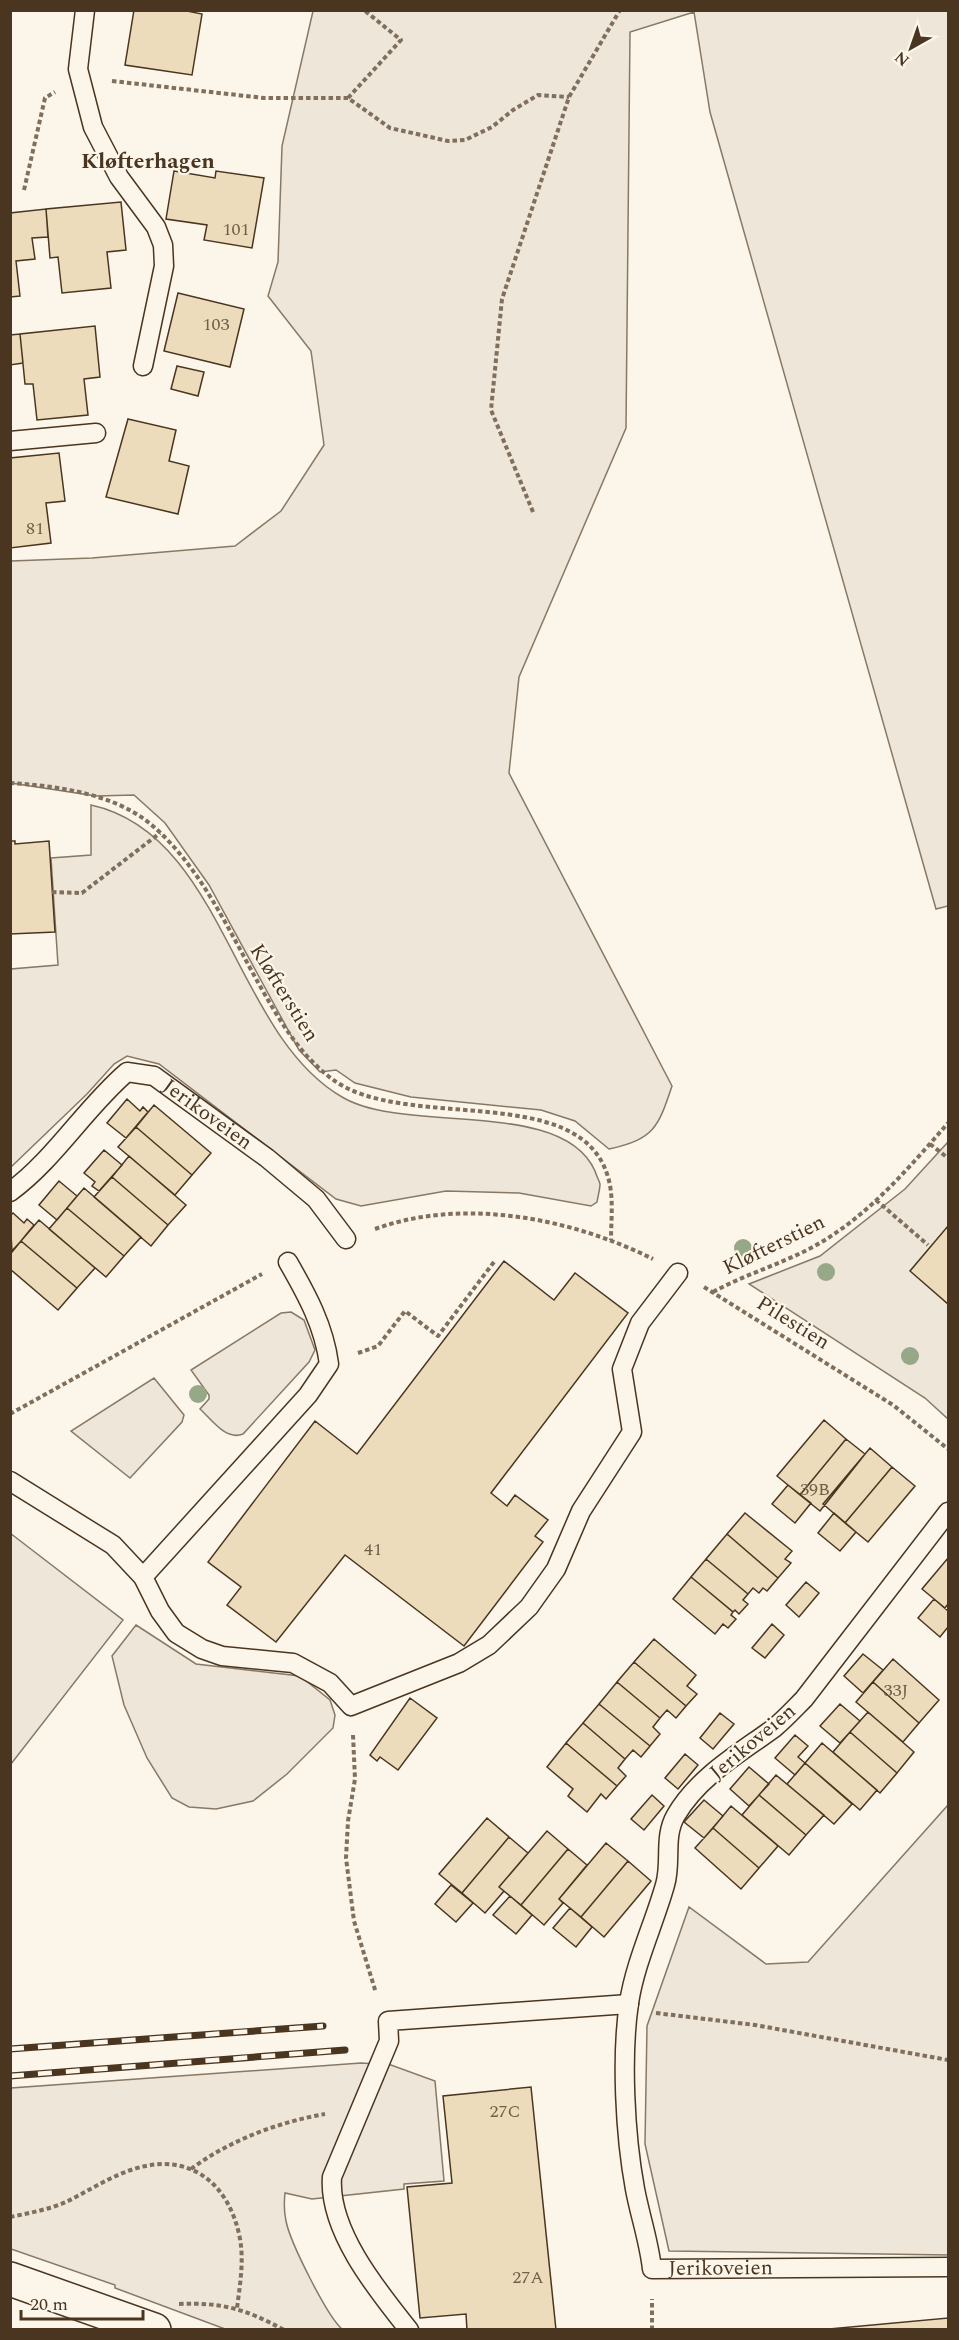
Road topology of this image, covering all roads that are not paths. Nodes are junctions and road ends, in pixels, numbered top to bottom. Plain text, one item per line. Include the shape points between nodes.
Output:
1 (85, 10) edge
2 (143, 366) dead end
3 (96, 433) dead end
4 (10, 441) edge
5 (10, 1192) edge
6 (346, 1239) dead end
7 (288, 1262) dead end
8 (678, 1273) road end
9 (10, 1481) edge
10 (948, 1512) edge
11 (143, 1577) junction
12 (629, 2004) junction
13 (948, 2267) edge
14 (10, 2279) edge
15 (133, 2322) edge
16 (409, 2330) edge

1 - 2 lane via 78,69 93,127 119,177 156,227 163,245 164,266
3 - 4 lane
5 - 6 lane, Jerikoveien via 112,1084 126,1072 140,1072 174,1088 267,1158 316,1199
7 - 11 lane via 326,1338 329,1364 308,1395
8 - 11 lane via 640,1323 622,1369 632,1432 581,1511 556,1569 529,1607 489,1646 459,1663 351,1706 330,1683 293,1663 222,1656 202,1649 176,1632
9 - 11 lane via 113,1545
10 - 12 lane, Jerikoveien via 804,1699 776,1726 722,1765 676,1815 667,1843 666,1882
12 - 13 lane, Jerikoveien via 629,2147 652,2269
12 - 16 lane via 388,2021 389,2041 332,2177 331,2193 340,2228
14 - 15 street

